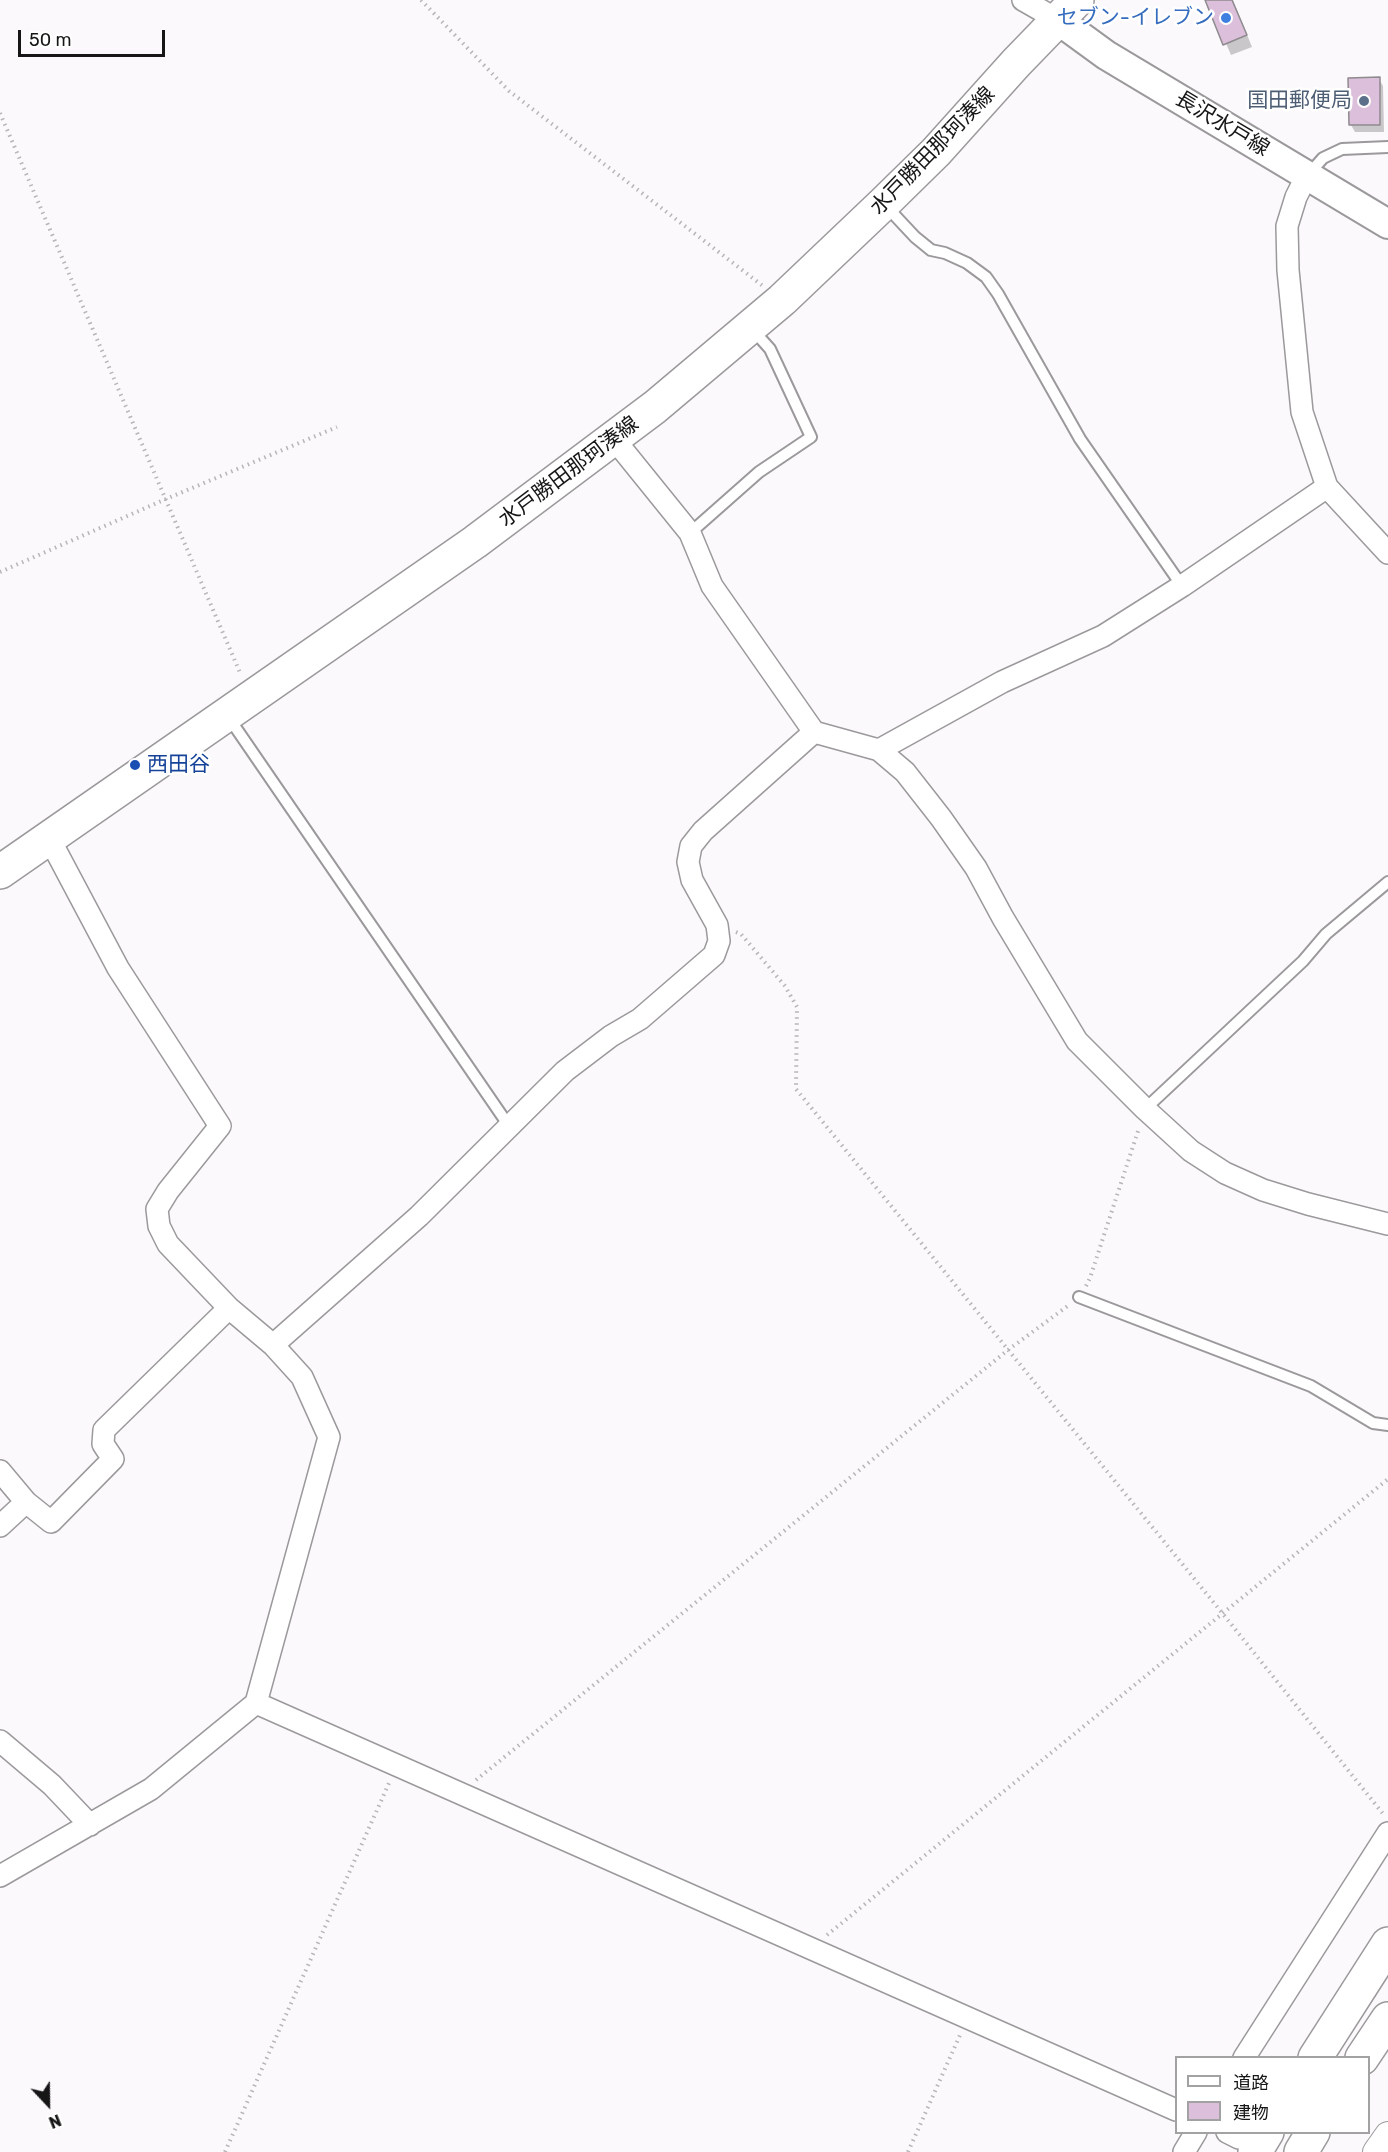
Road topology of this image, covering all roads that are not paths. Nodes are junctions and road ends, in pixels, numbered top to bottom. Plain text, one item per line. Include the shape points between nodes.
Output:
1 (1023, 0) edge
2 (1067, 10) edge
3 (1388, 147) edge
4 (1307, 175) junction
5 (884, 203) junction
6 (1388, 224) edge
7 (751, 327) junction
8 (614, 439) junction
9 (1327, 487) junction
10 (690, 533) junction
11 (1388, 553) edge
12 (1182, 586) junction
13 (239, 706) junction
14 (814, 732) junction
15 (879, 750) junction
16 (49, 838) junction
17 (0, 872) edge
18 (1388, 882) edge
19 (1145, 1109) junction
20 (509, 1126) junction
21 (1388, 1224) edge
22 (1079, 1297) road end
23 (229, 1308) junction
24 (273, 1345) junction
25 (1388, 1425) edge
26 (0, 1471) edge
27 (26, 1502) junction
28 (0, 1526) edge
29 (256, 1703) junction
30 (0, 1741) edge
31 (90, 1825) junction
32 (1388, 1833) edge
33 (0, 1876) edge
34 (1388, 1944) edge
35 (1388, 2019) edge
36 (1245, 2056) edge
37 (1316, 2056) edge
38 (1363, 2056) edge
39 (1175, 2110) edge
40 (1195, 2134) edge
41 (1312, 2134) edge
42 (1388, 2135) edge
43 (1184, 2152) edge
44 (1300, 2152) edge
45 (1376, 2152) edge

1 - 2 street
2 - 4 main road, 長沢水戸線 via 1106,55
2 - 5 main road, 水戸勝田那珂湊線
3 - 4 lane via 1342,149 1323,158
4 - 6 main road, 長沢水戸線
4 - 9 street via 1287,226 1288,270 1302,412
5 - 7 main road, 水戸勝田那珂湊線
5 - 12 lane via 931,250 966,263 986,277 1080,439
7 - 8 main road, 水戸勝田那珂湊線
7 - 10 lane via 770,349 811,437 759,472
8 - 10 street
8 - 13 main road, 水戸勝田那珂湊線 via 475,542
9 - 11 street
9 - 12 street
10 - 14 street via 712,586
12 - 15 street via 1102,636 1002,682
13 - 16 main road, 水戸勝田那珂湊線
13 - 20 lane
14 - 15 street
14 - 20 street via 691,846 688,862 692,880 717,925 719,941 714,955 640,1019 565,1071
15 - 19 street via 904,772 970,860 1077,1041
16 - 17 main road, 水戸勝田那珂湊線
16 - 23 street via 118,968 220,1126 157,1209 159,1226 168,1244
18 - 19 lane via 1326,934 1303,961
19 - 21 street via 1191,1151 1225,1173 1263,1190
20 - 24 street via 419,1216
22 - 25 lane via 1311,1386 1373,1423
23 - 24 street
23 - 27 street via 104,1430 103,1444 113,1459 51,1522
24 - 29 street via 302,1377 329,1437
26 - 27 street
27 - 28 street
29 - 31 street via 151,1789
29 - 39 street
30 - 31 street via 52,1785
31 - 33 street
32 - 36 street
34 - 37 main road
35 - 38 main road
40 - 43 street
41 - 44 main road
42 - 45 street

